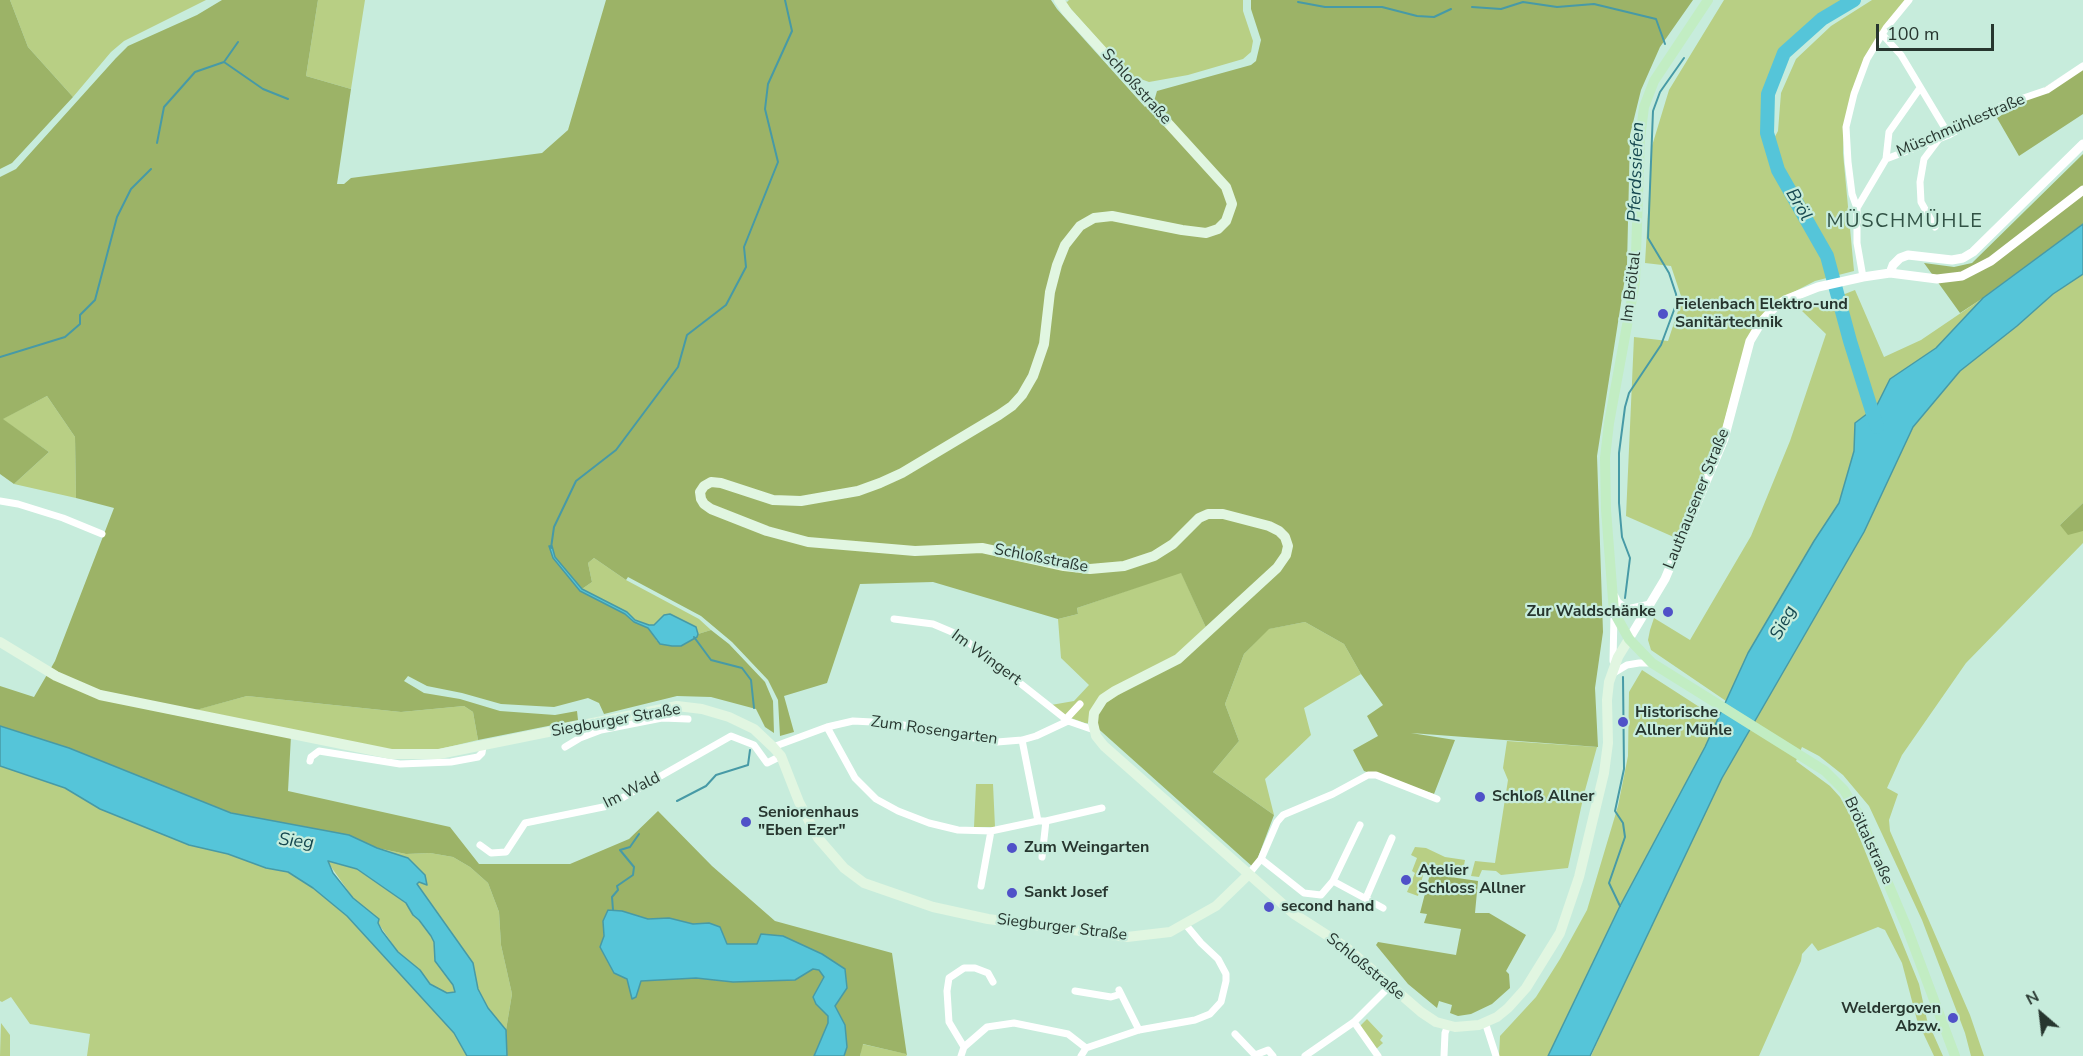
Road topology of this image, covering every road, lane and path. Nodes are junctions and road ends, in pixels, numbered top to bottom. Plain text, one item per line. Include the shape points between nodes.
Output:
1 (1059, 0) edge
2 (1708, 0) edge
3 (1909, 0) edge
4 (1882, 34) junction
5 (2083, 66) edge
6 (1920, 88) junction
7 (1949, 135) junction
8 (1940, 139) junction
9 (2083, 144) edge
10 (1886, 159) junction
11 (2083, 190) edge
12 (1857, 208) junction
13 (1935, 227) dead end
14 (1890, 273) junction
15 (1859, 277) junction
16 (0, 501) edge
17 (102, 534) dead end
18 (1612, 590) junction
19 (1650, 604) junction
20 (1614, 612) junction
21 (894, 619) dead end
22 (1629, 639) junction
23 (0, 642) edge
24 (1652, 663) junction
25 (1612, 673) junction
26 (1667, 674) joint
27 (1080, 704) dead end
28 (688, 719) dead end
29 (1067, 720) junction
30 (597, 727) junction
31 (826, 727) junction
32 (1094, 730) junction
33 (1022, 740) junction
34 (483, 747) junction
35 (565, 747) dead end
36 (773, 747) junction
37 (781, 756) junction
38 (310, 761) dead end
39 (1437, 799) dead end
40 (1102, 808) dead end
41 (1042, 821) junction
42 (1360, 825) dead end
43 (991, 831) junction
44 (1392, 838) dead end
45 (480, 845) dead end
46 (1042, 857) dead end
47 (1261, 859) junction
48 (1248, 875) junction
49 (1333, 881) junction
50 (981, 886) dead end
51 (1366, 898) junction
52 (1383, 908) dead end
53 (1186, 925) junction
54 (993, 982) dead end
55 (1390, 986) junction
56 (1075, 992) dead end
57 (1354, 1022) junction
58 (1485, 1023) junction
59 (1448, 1025) junction
60 (1139, 1030) junction
61 (1235, 1034) dead end
62 (964, 1047) junction
63 (1086, 1048) junction
64 (961, 1056) edge
65 (1081, 1056) edge
66 (1274, 1056) edge
67 (1305, 1056) edge
68 (1378, 1056) edge
69 (1444, 1056) edge
70 (1496, 1056) edge
71 (1955, 1056) edge

1 - 32 main road, Schloßstraße via 1226,187 1232,204 1226,221 1206,233 1112,216 1094,218 1080,226 1065,245 1057,265 1044,344 1022,396 1006,411 895,477 858,491 801,501 772,500 714,481 704,486 700,495 711,509 808,542 915,551 982,548 1083,568 1116,568 1147,559 1169,548 1195,521 1208,514 1269,526 1283,534 1288,549 1277,568 1184,655 1103,699 1094,713
2 - 18 main road, Im Bröltal via 1654,81 1644,107 1635,282 1605,458
3 - 4 street
4 - 6 street via 1901,55
4 - 12 street via 1867,59 1846,127 1852,194
5 - 7 street, Müschmühlestraße via 2047,90 2003,105
6 - 7 street
6 - 10 street via 1889,132
7 - 8 street, Müschmühlestraße
8 - 10 street, Müschmühlestraße
8 - 13 street via 1924,159 1920,182 1921,202
9 - 14 street via 1973,252 1952,260 1908,255 1900,258
10 - 12 street, Müschmühlestraße
11 - 14 street, Lauthausener Straße via 1991,261 1962,276 1937,279
12 - 15 street
14 - 15 street, Lauthausener Straße
15 - 19 street, Lauthausener Straße via 1785,300 1762,321 1750,341 1724,439 1665,579
16 - 17 street
18 - 19 street via 1627,609
18 - 20 main road, Im Bröltal
19 - 22 street, Lauthausener Straße
20 - 22 main road, Im Bröltal
20 - 25 street
21 - 29 street, Im Wingert via 933,624 959,635
22 - 24 main road, Im Bröltal
22 - 25 main road
23 - 34 main road, Siegburger Straße via 56,676 100,695 391,754 439,754
24 - 25 street via 1627,665
24 - 26 main road, Im Bröltal
25 - 58 main road via 1604,773 1571,905 1552,949 1526,988
26 - 71 main road, Bröltalstraße via 1837,781 1855,806
27 - 29 street
28 - 30 street via 662,718
29 - 32 street
29 - 33 street, Zum Rosengarten
30 - 34 main road, Siegburger Straße
30 - 35 street
30 - 36 main road, Siegburger Straße via 677,706 729,717 754,729
31 - 33 street, Zum Rosengarten via 872,721 997,742
31 - 36 street, Zum Rosengarten
31 - 43 street via 855,778 876,798 929,823 958,830
32 - 48 main road, Schloßstraße via 1104,746
33 - 41 street
34 - 38 street via 478,757 451,762 400,764 319,751
36 - 37 main road, Siegburger Straße
37 - 45 street, Im Wald via 767,763 754,745 731,736 609,806 525,823 506,852 490,853
37 - 53 main road, Siegburger Straße via 818,838 844,868 864,883 933,907 1053,929 1127,938 1170,932
39 - 47 street via 1368,775 1282,814
40 - 41 street
41 - 43 street
41 - 46 street
42 - 49 street
43 - 50 street
44 - 51 street
47 - 48 street
47 - 49 street via 1304,893 1321,895
48 - 53 main road, Siegburger Straße via 1216,906
48 - 55 main road, Schloßstraße via 1294,914 1347,948
49 - 51 street
51 - 52 street
53 - 60 street via 1218,959 1226,974 1221,1002 1210,1014 1196,1020
54 - 62 street via 988,973 975,968 964,969 949,978 949,1022
55 - 57 street
55 - 59 main road, Schloßstraße via 1421,1012
56 - 60 street via 1111,997 1120,992
57 - 67 street
57 - 68 street
58 - 59 main road, Schloßstraße via 1467,1027
58 - 70 street
59 - 69 street
60 - 63 street
61 - 66 street via 1255,1055 1268,1050
62 - 63 street via 987,1027 1014,1023 1068,1035
62 - 64 street
63 - 65 street

